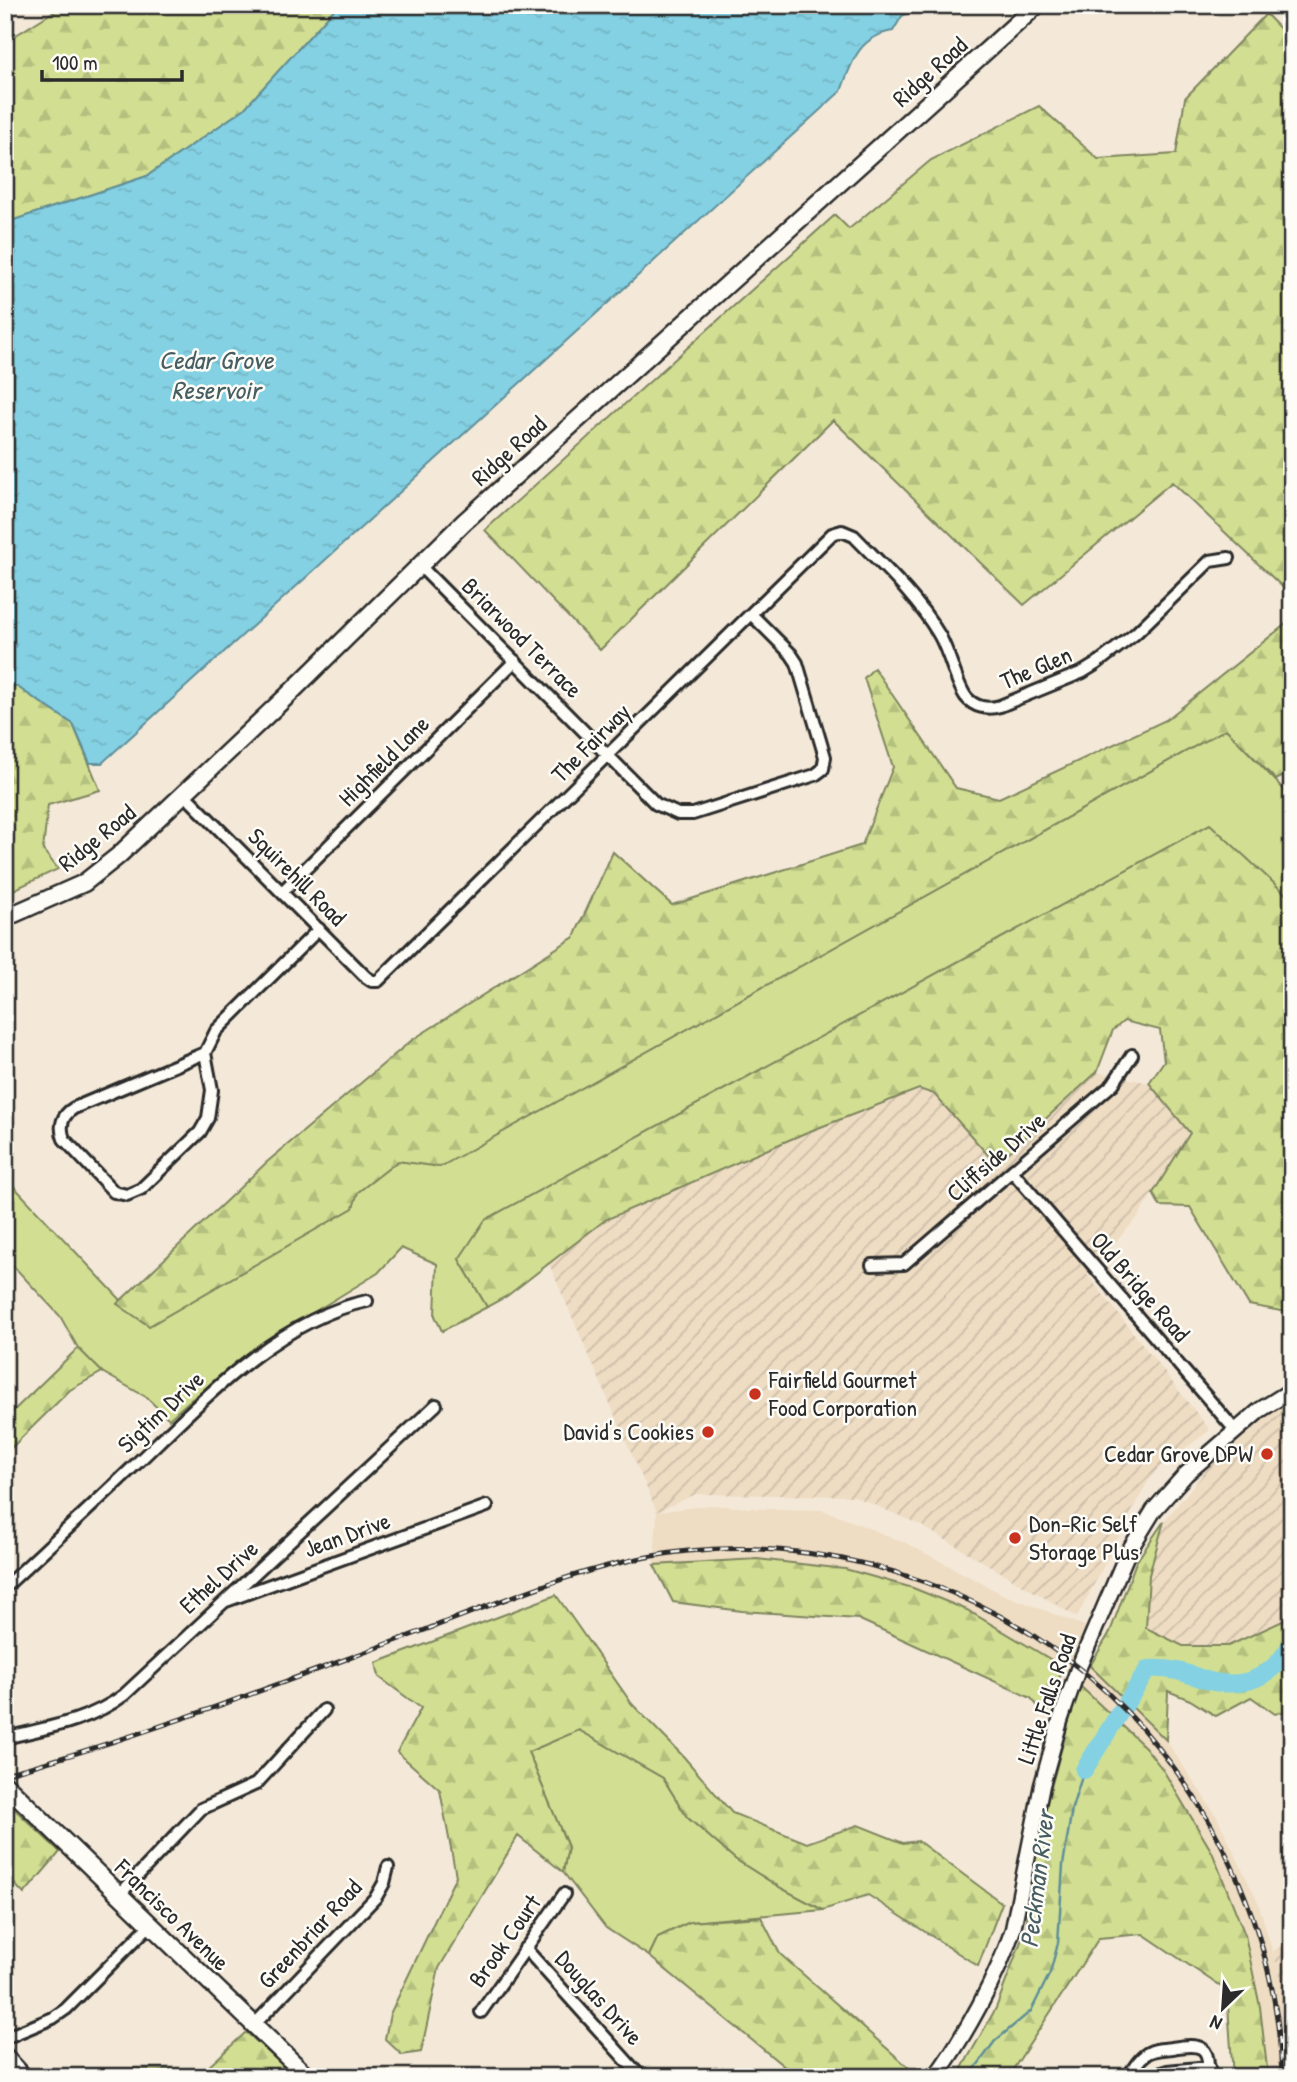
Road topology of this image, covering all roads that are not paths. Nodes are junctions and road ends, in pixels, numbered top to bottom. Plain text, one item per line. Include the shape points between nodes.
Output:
1 (1037, 5) edge
2 (828, 537) joint
3 (1229, 558) dead end
4 (419, 565) junction
5 (751, 614) junction
6 (515, 660) junction
7 (608, 755) junction
8 (183, 793) junction
9 (282, 892) junction
10 (5, 918) edge
11 (319, 929) junction
12 (384, 978) joint
13 (205, 1053) junction
14 (1132, 1055) dead end
15 (1012, 1171) junction
16 (872, 1265) dead end
17 (367, 1301) dead end
18 (1292, 1390) edge
19 (436, 1405) dead end
20 (1235, 1430) junction
21 (487, 1506) dead end
22 (5, 1587) edge
23 (220, 1603) junction
24 (324, 1710) dead end
25 (5, 1738) edge
26 (5, 1784) edge
27 (388, 1867) dead end
28 (564, 1894) dead end
29 (119, 1895) junction
30 (150, 1925) junction
31 (525, 1948) junction
32 (481, 2012) dead end
33 (254, 2025) junction
34 (5, 2038) edge
35 (5, 2053) edge
36 (1208, 2072) edge
37 (27, 2077) edge
38 (308, 2077) edge
39 (641, 2077) edge
40 (934, 2077) edge
41 (1128, 2077) edge
42 (1149, 2077) edge

1 - 4 main road, Ridge Road
2 - 3 street, The Glen via 851,533 901,586 940,636 963,693 976,705 988,708 1096,664 1135,635 1210,561
2 - 5 street, The Fairway
4 - 6 street, Briarwood Terrace
4 - 8 main road, Ridge Road
5 - 7 street, The Fairway
5 - 7 street, Briarwood Terrace via 791,654 800,670 825,757 823,769 701,812 677,814 656,804
6 - 7 street, Briarwood Terrace
6 - 9 street, Highfield Lane
7 - 12 street, The Fairway
8 - 9 street, Squirehill Road
8 - 10 main road, Ridge Road via 84,883
9 - 11 street, Squirehill Road
11 - 12 street, Squirehill Road via 369,979
11 - 13 street via 216,1031
13 - 13 street via 66,1114 61,1129 64,1139 110,1189 127,1195 141,1189 200,1132 212,1104
14 - 15 street, Cliffside Drive via 1113,1084
15 - 16 street, Cliffside Drive via 904,1264
15 - 20 street, Old Bridge Road
17 - 22 street, Sigtim Drive via 344,1306 302,1326 236,1371
18 - 20 street, Little Falls Road
19 - 23 street, Ethel Drive
20 - 40 street, Little Falls Road via 1162,1501 1119,1569 1060,1721 1006,1950 967,2026
21 - 23 street, Jean Drive
23 - 25 street, Ethel Drive via 111,1704 89,1715
24 - 29 street via 256,1784 201,1809
26 - 29 main road, Francisco Avenue
27 - 33 street, Greenbriar Road via 376,1897
28 - 31 street, Brook Court
29 - 30 main road, Francisco Avenue
30 - 33 main road, Francisco Avenue
30 - 34 street via 66,2009
31 - 32 street, Brook Court
31 - 39 street, Douglas Drive
33 - 38 main road, Francisco Avenue
35 - 37 street
36 - 41 street via 1204,2049 1191,2045 1148,2053
36 - 42 street via 1167,2071

